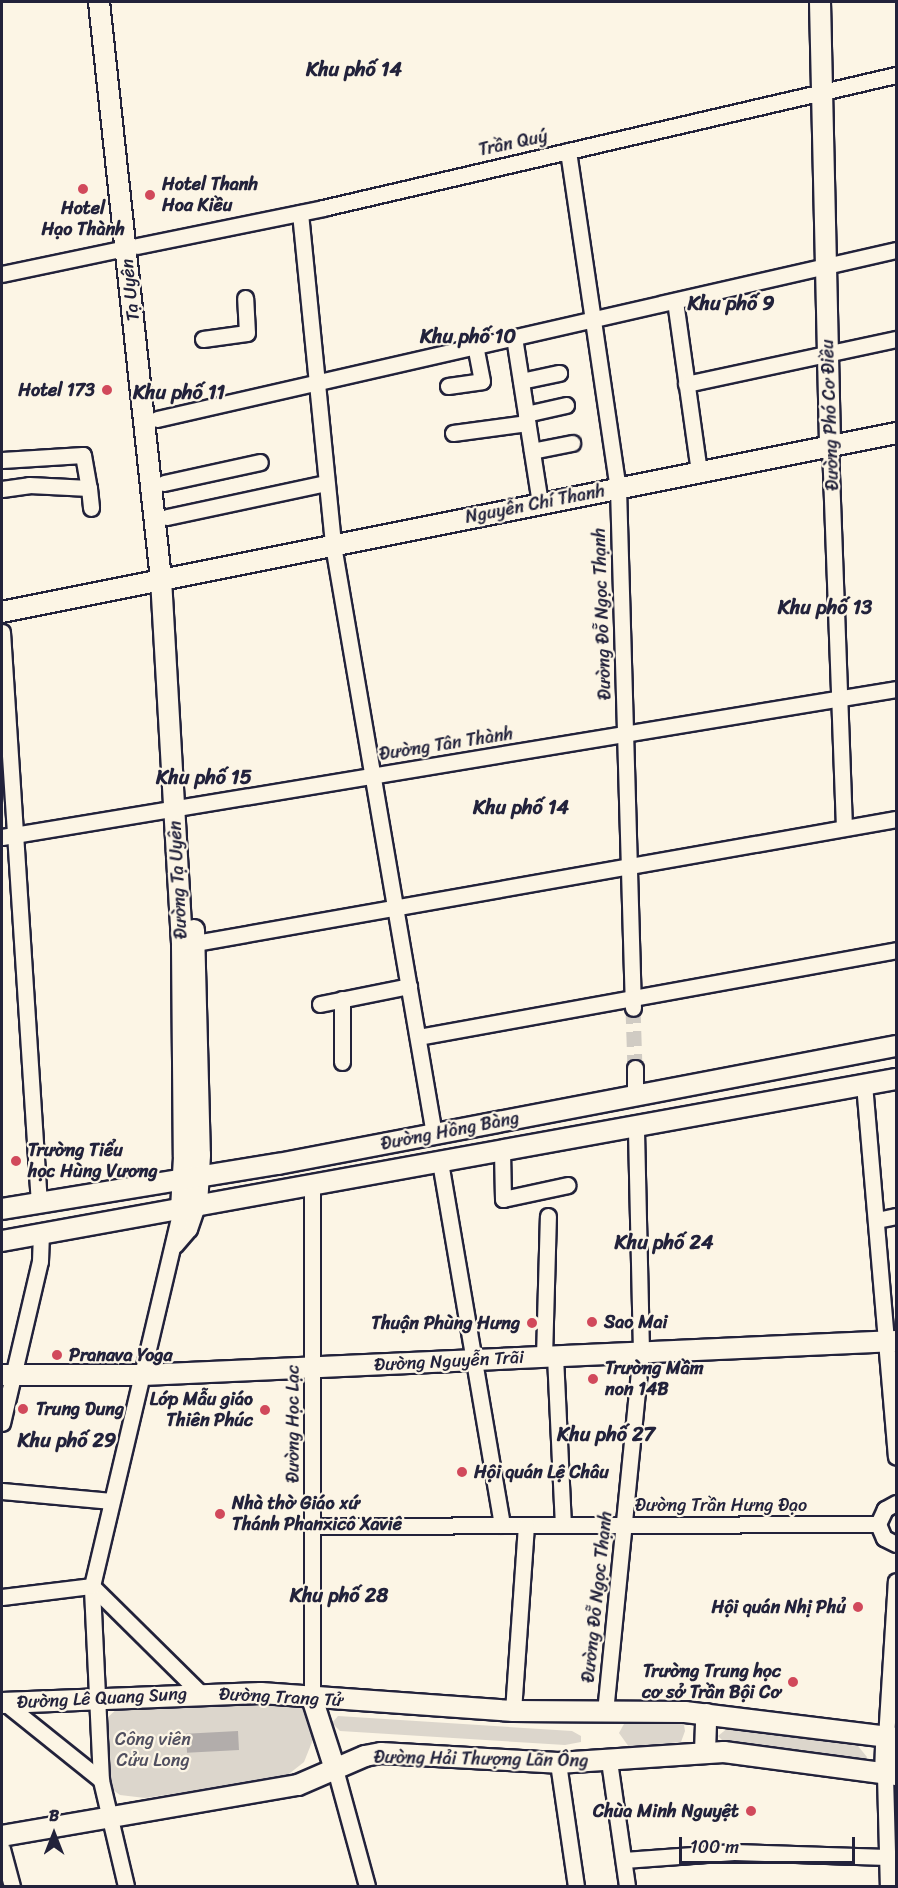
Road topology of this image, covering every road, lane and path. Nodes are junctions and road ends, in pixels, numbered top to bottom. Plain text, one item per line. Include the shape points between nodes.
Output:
1 (99, 2) edge
2 (110, 2) edge
3 (820, 2) edge
4 (897, 75) edge
5 (822, 93) junction
6 (567, 151) junction
7 (300, 213) junction
8 (131, 247) junction
9 (897, 250) edge
10 (826, 267) junction
11 (2, 274) edge
12 (245, 298) dead end
13 (675, 301) junction
14 (592, 320) junction
15 (514, 338) junction
16 (203, 339) dead end
17 (897, 339) edge
18 (475, 346) junction
19 (828, 352) junction
20 (559, 373) dead end
21 (521, 381) junction
22 (317, 382) junction
23 (686, 384) junction
24 (448, 386) dead end
25 (566, 405) dead end
26 (527, 418) junction
27 (150, 420) junction
28 (453, 433) dead end
29 (897, 433) edge
30 (572, 443) dead end
31 (830, 446) junction
32 (532, 452) junction
33 (2, 460) edge
34 (260, 462) dead end
35 (699, 472) junction
36 (164, 483) junction
37 (326, 483) junction
38 (89, 488) junction
39 (618, 488) junction
40 (2, 489) edge
41 (540, 503) junction
42 (91, 508) dead end
43 (167, 518) junction
44 (333, 545) junction
45 (168, 578) junction
46 (2, 612) edge
47 (2, 632) edge
48 (897, 689) edge
49 (839, 699) junction
50 (625, 734) junction
51 (373, 776) junction
52 (180, 807) junction
53 (897, 819) edge
54 (844, 828) junction
55 (8, 835) edge
56 (629, 867) junction
57 (395, 908) junction
58 (188, 945) junction
59 (897, 950) edge
60 (409, 986) junction
61 (342, 999) junction
62 (633, 1003) junction
63 (320, 1004) dead end
64 (418, 1037) junction
65 (897, 1046) edge
66 (862, 1053) junction
67 (342, 1062) dead end
68 (635, 1068) tunnel mouth
69 (897, 1079) edge
70 (864, 1084) junction
71 (635, 1096) junction
72 (636, 1126) junction
73 (434, 1134) junction
74 (502, 1151) junction
75 (312, 1158) junction
76 (440, 1162) junction
77 (192, 1179) junction
78 (568, 1185) dead end
79 (312, 1186) junction
80 (39, 1204) junction
81 (189, 1208) junction
82 (2, 1209) edge
83 (548, 1216) dead end
84 (897, 1216) edge
85 (877, 1220) junction
86 (41, 1236) junction
87 (2, 1241) edge
88 (892, 1342) edge
89 (641, 1351) junction
90 (549, 1356) junction
91 (474, 1360) junction
92 (312, 1368) junction
93 (143, 1375) junction
94 (7, 1376) edge
95 (2, 1423) edge
96 (897, 1457) edge
97 (2, 1491) edge
98 (112, 1501) junction
99 (897, 1503) edge
100 (878, 1524) junction
101 (502, 1525) junction
102 (526, 1525) junction
103 (563, 1525) junction
104 (624, 1525) junction
105 (312, 1526) junction
106 (897, 1544) edge
107 (897, 1581) edge
108 (92, 1586) junction
109 (2, 1597) edge
110 (200, 1693) junction
111 (312, 1698) junction
112 (98, 1700) junction
113 (3, 1703) edge
114 (513, 1711) junction
115 (606, 1712) junction
116 (706, 1714) junction
117 (891, 1738) edge
118 (705, 1752) junction
119 (609, 1761) junction
120 (558, 1763) junction
121 (335, 1769) junction
122 (891, 1775) edge
123 (101, 1780) junction
124 (108, 1815) junction
125 (2, 1836) edge
126 (2, 1850) edge
127 (887, 1857) junction
128 (624, 1860) junction
129 (12, 1887) edge
130 (126, 1887) edge
131 (367, 1887) edge
132 (576, 1887) edge
133 (627, 1887) edge
134 (888, 1887) edge

1 - 8 main road, Tạ Uyên
2 - 8 main road, Tạ Uyên
3 - 5 main road, Đường Phó Cơ Điều
4 - 5 street, Trần Quý
5 - 6 street, Trần Quý
5 - 10 main road, Đường Phó Cơ Điều
6 - 7 street, Trần Quý
6 - 14 street, Đường Đỗ Ngọc Thạnh
7 - 8 street, Trần Quý
7 - 22 street
8 - 11 street, Trần Quý
8 - 27 main road, Tạ Uyên
9 - 10 street
10 - 13 street
10 - 19 main road, Đường Phó Cơ Điều
12 - 16 street via 247,333
13 - 14 street
13 - 23 street
14 - 15 street
14 - 39 street, Đường Đỗ Ngọc Thạnh
15 - 18 street
15 - 21 street
17 - 19 street
18 - 22 street
18 - 24 street via 482,381
19 - 23 street
19 - 31 main road, Đường Phó Cơ Điều
20 - 21 street
21 - 26 street
22 - 27 street
22 - 37 street
23 - 35 street
25 - 26 street
26 - 28 street
26 - 32 street
27 - 36 main road, Tạ Uyên
27 - 45 main road, Tạ Uyên
29 - 31 main road, Nguyễn Chí Thanh
30 - 32 street
31 - 35 main road, Nguyễn Chí Thanh
31 - 49 street, Đường Phó Cơ Điều
32 - 41 street
33 - 38 street via 83,455
34 - 36 street
35 - 39 main road, Nguyễn Chí Thanh
36 - 43 main road, Tạ Uyên
37 - 43 street
37 - 44 street
38 - 40 street via 29,485
38 - 42 street
39 - 41 main road, Nguyễn Chí Thanh
39 - 50 street, Đường Đỗ Ngọc Thạnh
41 - 44 main road, Nguyễn Chí Thanh
43 - 45 main road, Tạ Uyên
44 - 45 main road, Nguyễn Chí Thanh
44 - 51 street
45 - 46 main road, Nguyễn Chí Thanh
45 - 52 main road, Đường Tạ Uyên
47 - 55 street
48 - 49 street, Đường Tân Thành
49 - 50 street, Đường Tân Thành
49 - 54 street, Đường Phó Cơ Điều
50 - 51 street, Đường Tân Thành
50 - 56 street, Đường Đỗ Ngọc Thạnh
51 - 52 street, Đường Tân Thành
51 - 57 street
52 - 55 street, Đường Tân Thành
52 - 58 main road, Đường Tạ Uyên
53 - 54 street
54 - 56 street
55 - 80 street
56 - 57 street
56 - 62 street, Đường Đỗ Ngọc Thạnh
57 - 58 street
57 - 60 street
58 - 77 main road, Đường Tạ Uyên
59 - 62 street
60 - 61 street
60 - 64 street
61 - 63 street
61 - 67 street
62 - 64 street
64 - 73 street
65 - 66 main road, Đường Hồng Bàng
66 - 70 main road
66 - 71 main road, Đường Hồng Bàng
68 - 71 street
69 - 70 main road, Đường Hồng Bàng
70 - 72 main road, Đường Hồng Bàng
70 - 85 street
71 - 72 main road
71 - 73 main road, Đường Hồng Bàng
72 - 74 main road, Đường Hồng Bàng
72 - 89 street, Đường Đỗ Ngọc Thạnh
73 - 75 main road, Đường Hồng Bàng
73 - 76 main road
74 - 76 main road, Đường Hồng Bàng
74 - 78 street via 503,1198
75 - 77 main road, Đường Hồng Bàng
75 - 79 main road
76 - 79 main road, Đường Hồng Bàng
76 - 91 street
77 - 80 main road, Đường Hồng Bàng
77 - 81 main road, Đường Tạ Uyên
79 - 81 main road, Đường Hồng Bàng
79 - 92 street, Đường Học Lạc
80 - 82 main road, Đường Hồng Bàng
80 - 86 main road
81 - 86 main road, Đường Hồng Bàng
81 - 93 street via 175,1245
83 - 90 street
84 - 85 street
85 - 88 street
86 - 87 main road, Đường Hồng Bàng
86 - 94 street via 40,1261
88 - 89 main road, Đường Nguyễn Trãi
88 - 96 street
89 - 90 main road, Đường Nguyễn Trãi
89 - 104 street, Đường Đỗ Ngọc Thạnh
90 - 91 main road, Đường Nguyễn Trãi
90 - 103 street
91 - 92 main road, Đường Nguyễn Trãi
91 - 101 street
92 - 93 main road, Đường Nguyễn Trãi
92 - 105 street, Đường Học Lạc
93 - 94 main road, Đường Nguyễn Trãi
93 - 98 street
94 - 95 street
97 - 98 street
98 - 108 street
99 - 100 street via 885,1509
100 - 104 street, Đường Trần Hưng Đạo
100 - 106 street via 884,1538
101 - 102 street, Đường Trần Hưng Đạo
101 - 105 street, Đường Trần Hưng Đạo
102 - 103 street, Đường Trần Hưng Đạo
102 - 114 street
103 - 104 street, Đường Trần Hưng Đạo
104 - 115 street, Đường Đỗ Ngọc Thạnh
105 - 111 street, Đường Học Lạc
107 - 117 street
108 - 109 street
108 - 110 street, Đường Trang Tử
108 - 112 street
110 - 111 main road, Đường Trang Tử
110 - 112 main road, Đường Lê Quang Sung
111 - 114 main road, Đường Trang Tử
111 - 121 main road
112 - 113 main road, Đường Lê Quang Sung
112 - 123 street
113 - 123 street, Đường Lê Quang Sung
114 - 115 main road, Đường Trang Tử
115 - 116 main road
116 - 117 main road
116 - 118 main road
117 - 122 main road
118 - 119 main road, Đường Hải Thượng Lãn Ông
118 - 122 main road, Đường Hải Thượng Lãn Ông
119 - 120 main road, Đường Hải Thượng Lãn Ông
119 - 128 street
120 - 121 main road, Đường Hải Thượng Lãn Ông via 381,1753
120 - 132 street
121 - 124 main road, Đường Hải Thượng Lãn Ông via 298,1785
121 - 131 street
122 - 127 street
123 - 124 street
124 - 125 main road, Đường Hải Thượng Lãn Ông
124 - 130 street
126 - 129 street
127 - 128 street via 734,1852
127 - 134 street
128 - 133 street

